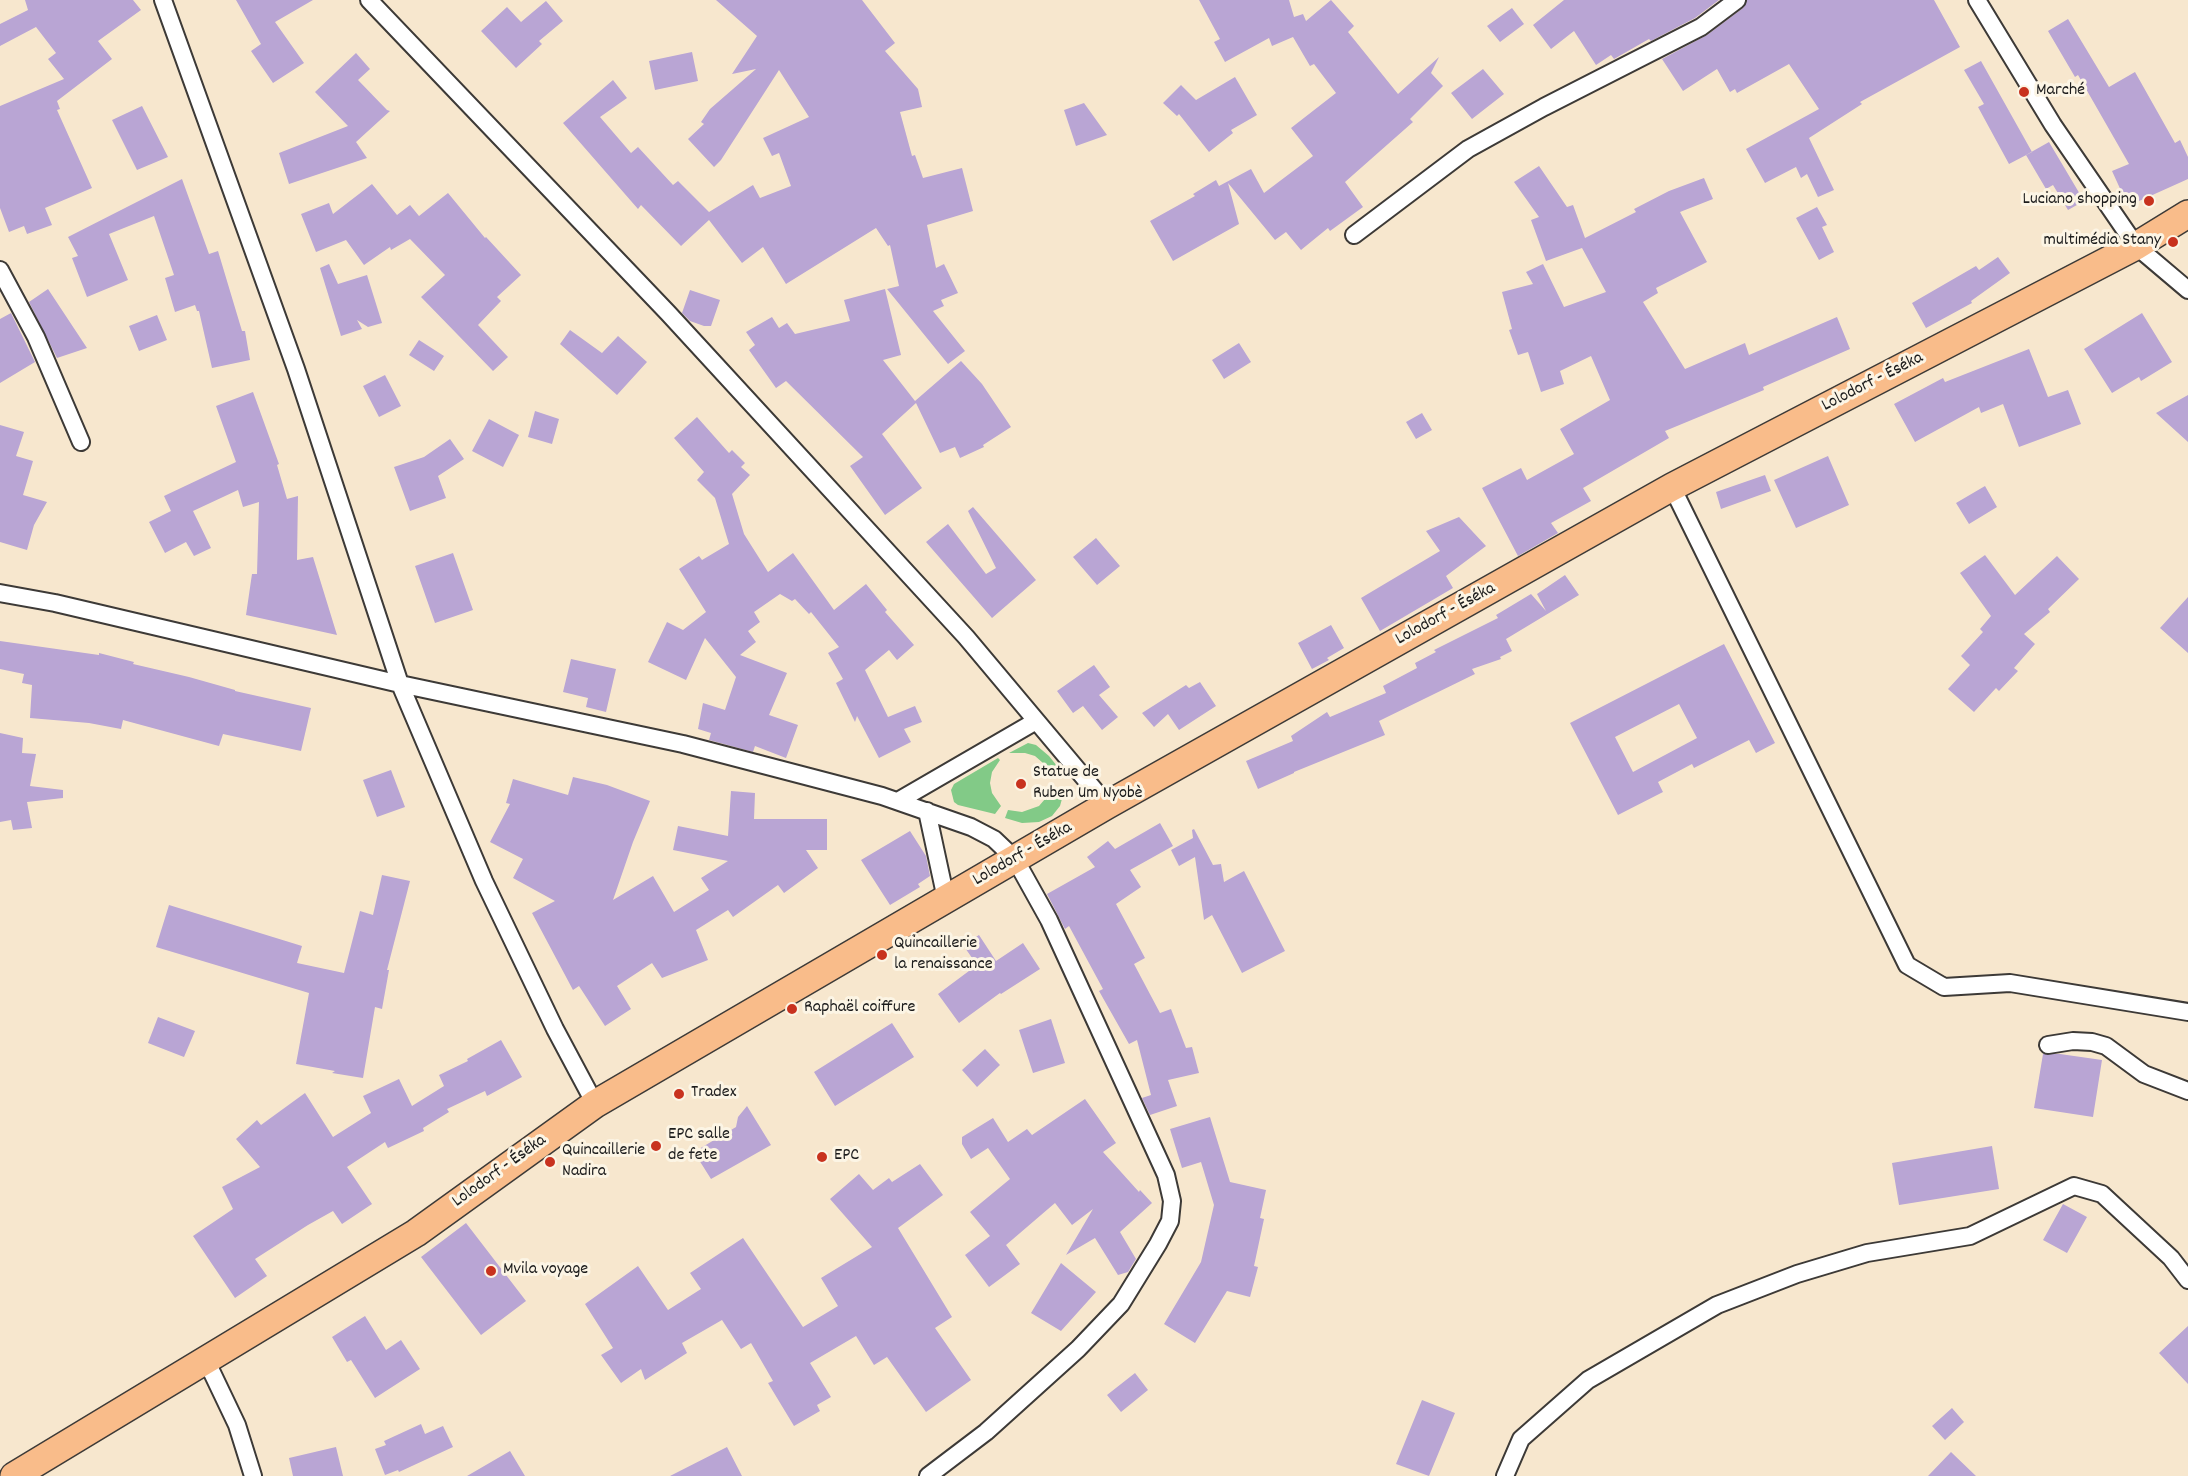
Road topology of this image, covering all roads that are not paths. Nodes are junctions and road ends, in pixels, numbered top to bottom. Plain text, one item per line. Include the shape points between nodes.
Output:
1 (163, 0) edge
2 (369, 0) edge
3 (1737, 0) edge
4 (1977, 0) edge
5 (2188, 214) edge
6 (1354, 235) dead end
7 (2136, 246) junction
8 (0, 270) edge
9 (2188, 290) edge
10 (81, 442) dead end
11 (1672, 488) junction
12 (0, 592) edge
13 (400, 684) junction
14 (1036, 721) junction
15 (898, 801) junction
16 (1107, 805) junction
17 (927, 811) junction
18 (1015, 859) junction
19 (946, 899) junction
20 (2188, 1012) edge
21 (2048, 1045) dead end
22 (2188, 1091) edge
23 (595, 1104) junction
24 (2188, 1280) edge
25 (206, 1360) junction
26 (14, 1476) edge
27 (253, 1476) edge
28 (928, 1476) edge
29 (1505, 1476) edge

1 - 13 street via 303,391
2 - 14 street via 668,313 966,638
3 - 6 street via 1701,27 1468,149
4 - 7 street via 2053,125
5 - 7 main road, Lolodorf - Éséka
7 - 9 street
7 - 11 main road, Lolodorf - Éséka
8 - 10 street via 36,337
11 - 16 main road, Lolodorf - Éséka
11 - 20 street via 1907,965 1944,987 2010,983
12 - 13 street
13 - 15 street via 683,744
13 - 23 street via 484,881
14 - 15 street
14 - 16 street
15 - 17 street
16 - 18 main road, Lolodorf - Éséka
17 - 18 street via 994,839
17 - 19 street
18 - 19 main road, Lolodorf - Éséka
18 - 28 street via 1049,920 1167,1175 1172,1201 1170,1221 1121,1304 1093,1334 986,1432
19 - 23 main road, Lolodorf - Éséka
21 - 22 street via 2073,1041 2106,1046 2144,1074
23 - 25 main road, Lolodorf - Éséka via 416,1233
24 - 29 street via 2171,1258 2102,1194 2074,1186 1970,1236 1867,1253 1797,1274 1717,1305 1588,1380 1521,1439
25 - 26 main road, Lolodorf - Éséka
25 - 27 street via 237,1425

